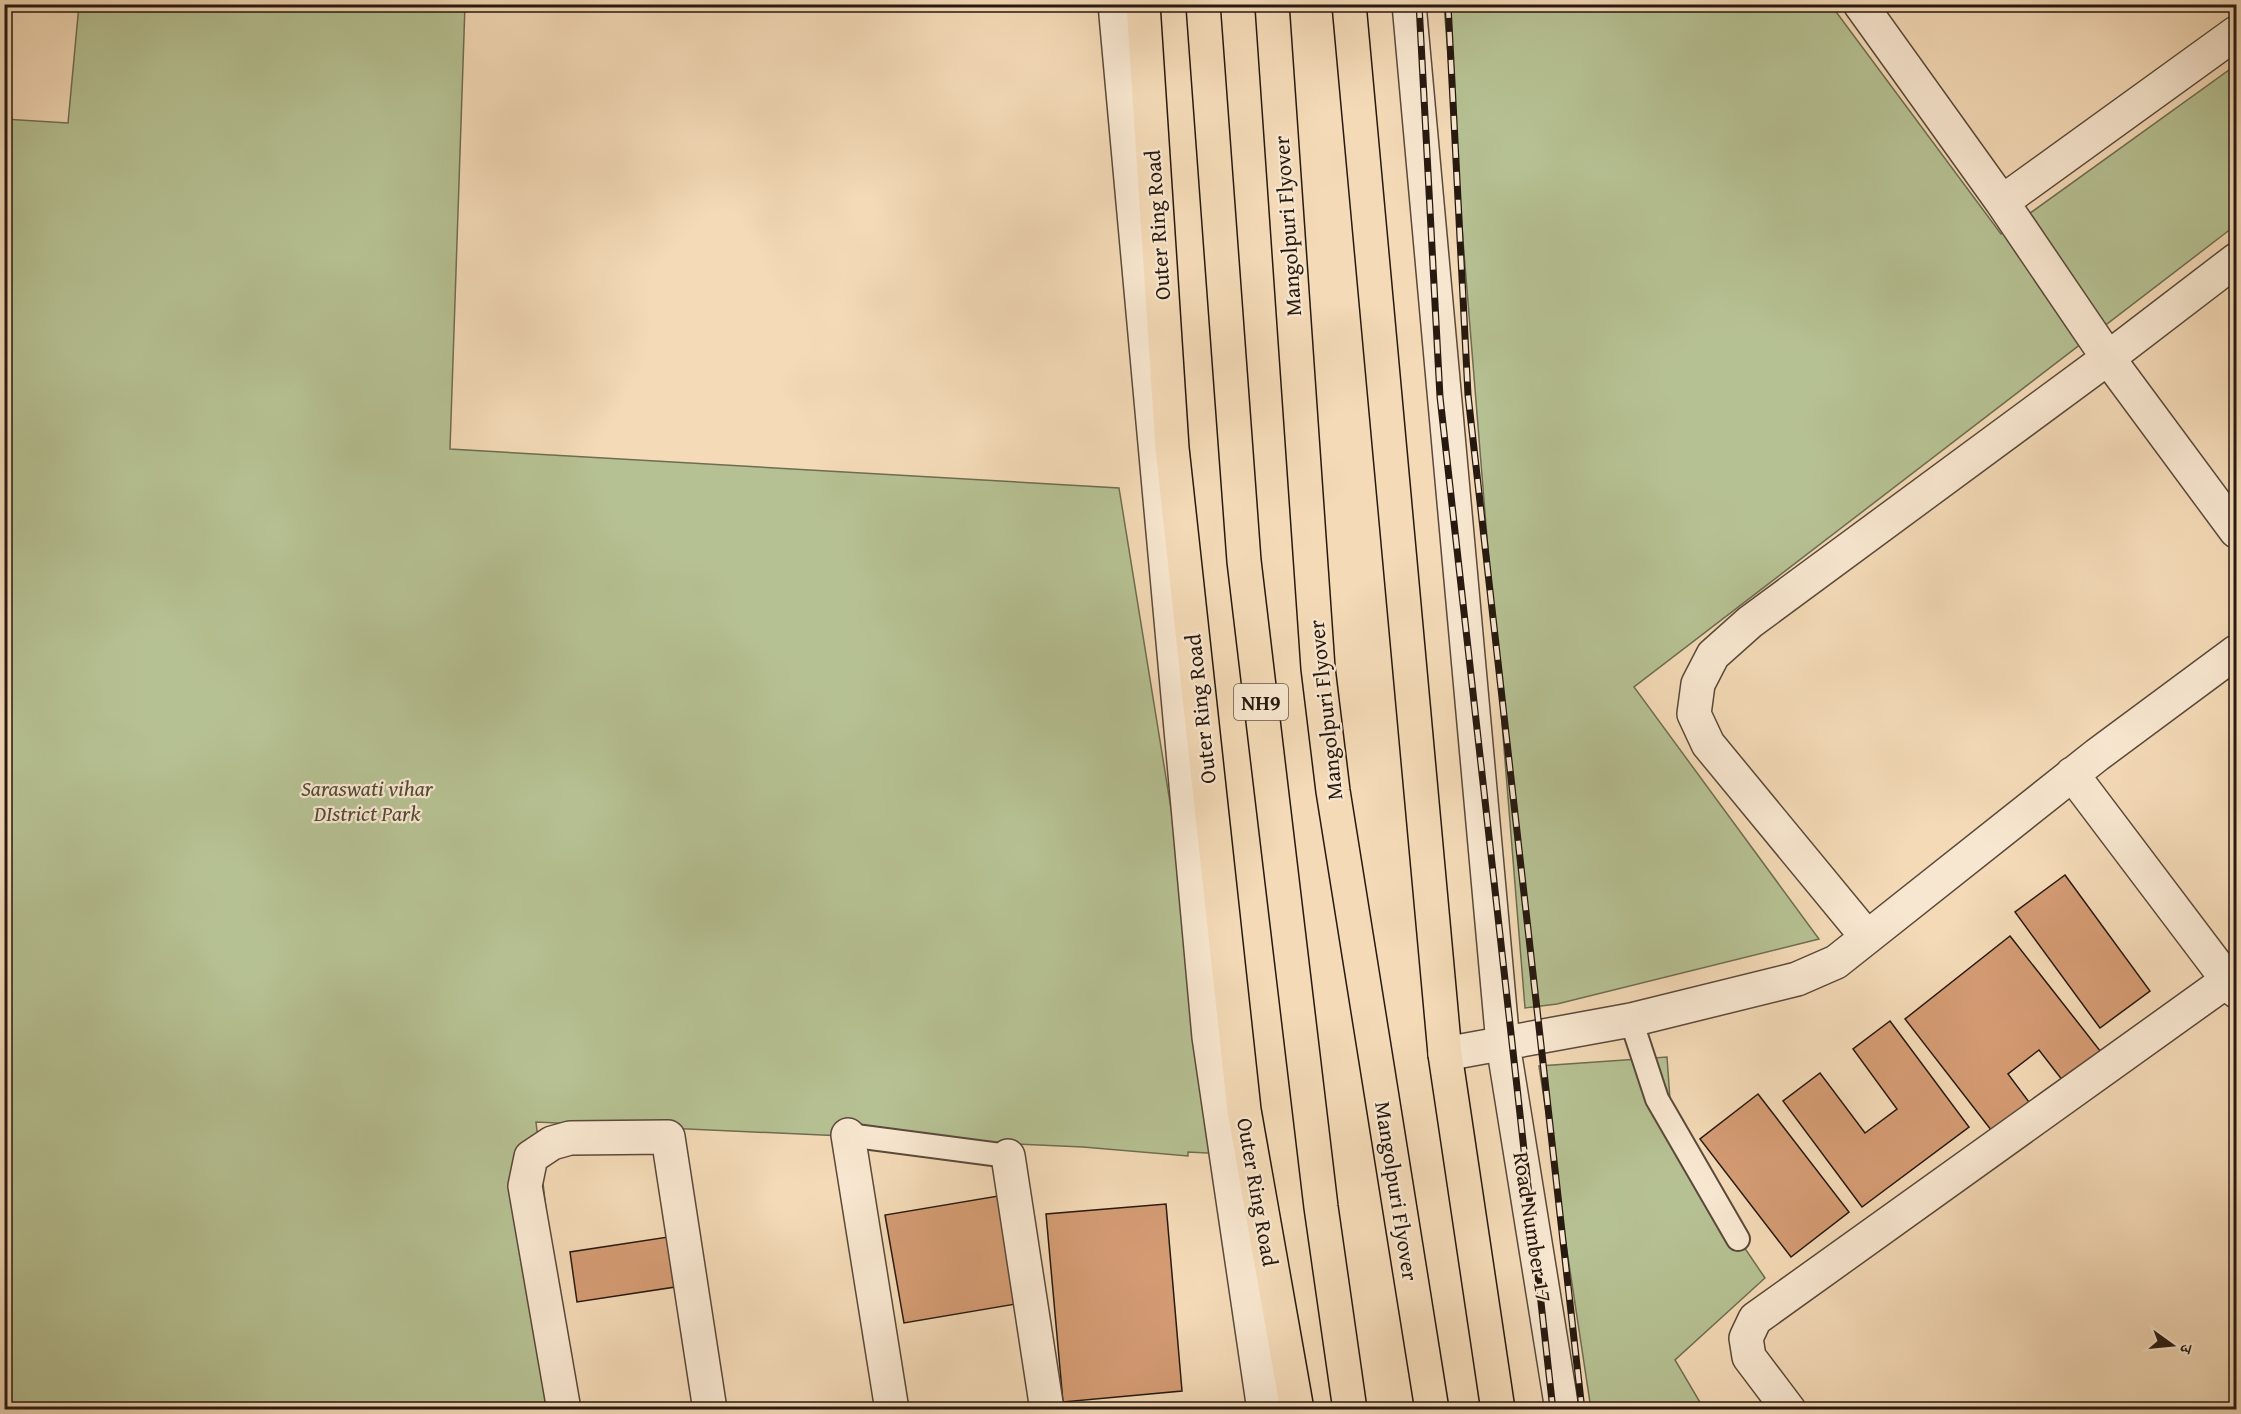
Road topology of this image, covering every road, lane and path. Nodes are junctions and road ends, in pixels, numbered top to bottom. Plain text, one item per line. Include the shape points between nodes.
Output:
1 (1115, 4) edge
2 (1143, 4) edge
3 (1203, 4) edge
4 (1272, 4) edge
5 (1349, 4) edge
6 (1409, 4) edge
7 (1860, 4) edge
8 (2236, 33) edge
9 (2002, 202) junction
10 (2236, 260) edge
11 (2108, 358) junction
12 (2236, 531) edge
13 (2236, 652) edge
14 (2072, 774) junction
15 (1867, 937) junction
16 (2232, 986) edge
17 (1631, 1020) junction
18 (1503, 1044) junction
19 (1444, 1054) junction
20 (848, 1135) joint
21 (1008, 1156) joint
22 (1738, 1239) dead end
23 (1349, 1403) edge
24 (1432, 1408) edge
25 (564, 1410) edge
26 (710, 1410) edge
27 (892, 1410) edge
28 (1047, 1410) edge
29 (1264, 1410) edge
30 (1297, 1410) edge
31 (1498, 1410) edge
32 (1562, 1410) edge
33 (1788, 1410) edge

1 - 29 street via 1209,1037
2 - 30 main road, Outer Ring Road via 1172,448 1244,1110
3 - 23 main road, NH9 via 1244,561 1320,1207
4 - 24 main road, Mangolpuri Flyover via 1320,679 1333,791
5 - 19 main road
6 - 18 street, Road Number 17
7 - 9 street
8 - 9 street
9 - 11 street
10 - 11 street
11 - 12 street
11 - 15 street via 1750,622 1713,655 1698,684 1694,714 1708,744
13 - 14 street
14 - 15 street
14 - 16 street
15 - 17 street via 1836,962 1797,979
16 - 33 street via 1755,1319 1746,1338 1749,1357
17 - 18 street
17 - 22 lane via 1657,1099
18 - 19 street
18 - 32 street, Road Number 17
19 - 31 main road
20 - 21 lane
20 - 27 street
21 - 28 street
25 - 26 street via 525,1186 531,1157 552,1143 570,1138 668,1137

